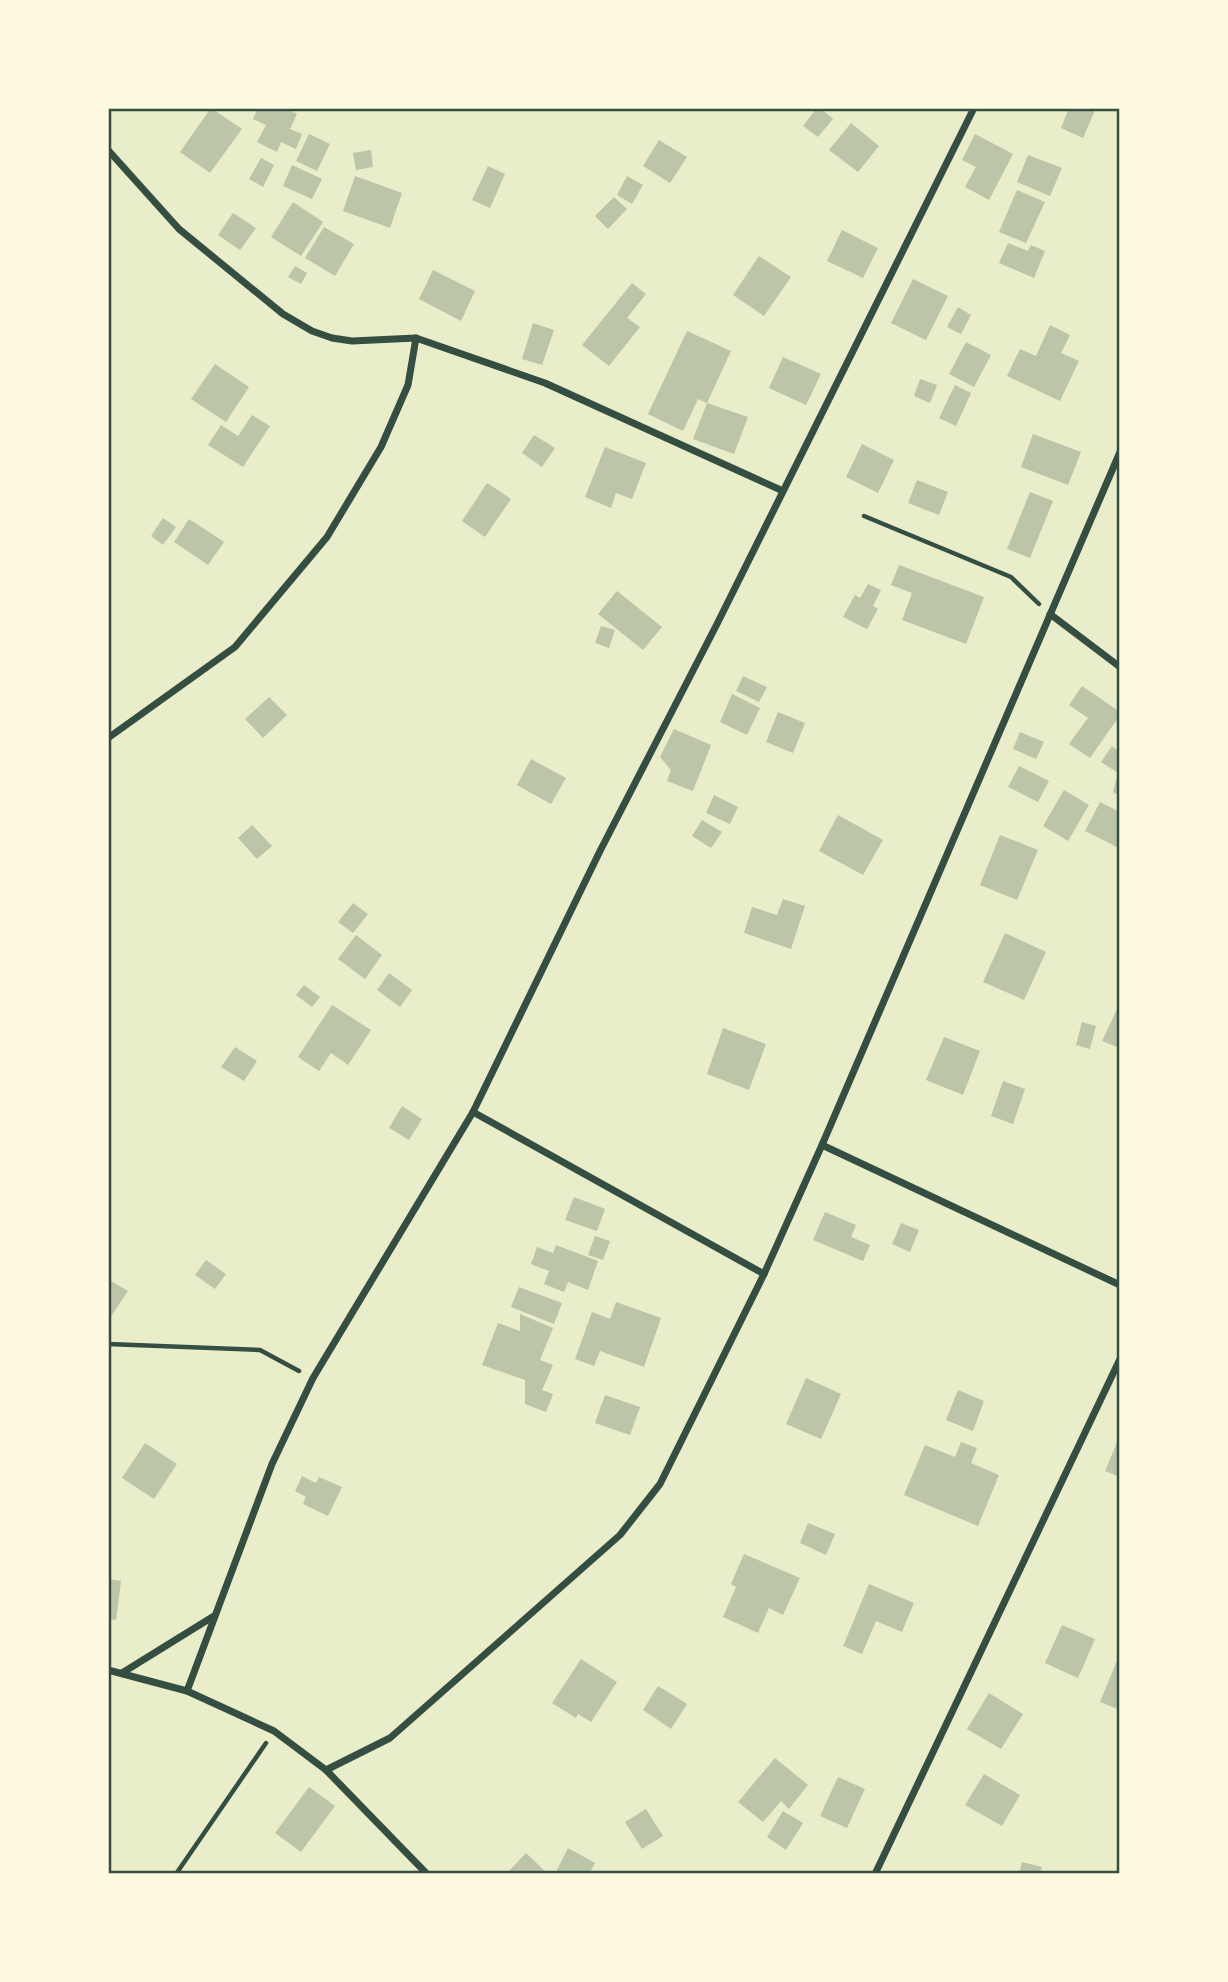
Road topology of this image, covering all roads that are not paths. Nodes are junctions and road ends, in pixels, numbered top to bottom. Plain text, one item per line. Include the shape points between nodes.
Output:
1 (974, 108) edge
2 (108, 150) edge
3 (416, 338) junction
4 (1119, 452) edge
5 (783, 491) junction
6 (1050, 614) junction
7 (1119, 667) edge
8 (108, 738) edge
9 (473, 1112) junction
10 (822, 1145) junction
11 (764, 1274) junction
12 (1119, 1285) edge
13 (1119, 1359) edge
14 (214, 1616) junction
15 (108, 1670) edge
16 (122, 1673) junction
17 (187, 1691) junction
18 (326, 1770) junction
19 (427, 1874) edge
20 (875, 1874) edge

1 - 5 street
2 - 3 street via 179,229 283,314 332,338 367,342
3 - 5 street via 545,383
3 - 8 street via 408,385 381,447 327,537 235,647
4 - 6 street
5 - 9 street
6 - 7 street
6 - 10 street
9 - 11 street
9 - 14 street via 313,1378 272,1464
10 - 11 street
10 - 12 street
11 - 18 street via 660,1484 620,1535 390,1738
13 - 20 street
14 - 16 street
14 - 17 street
15 - 16 street
16 - 17 street
17 - 18 street via 275,1731
18 - 19 street

